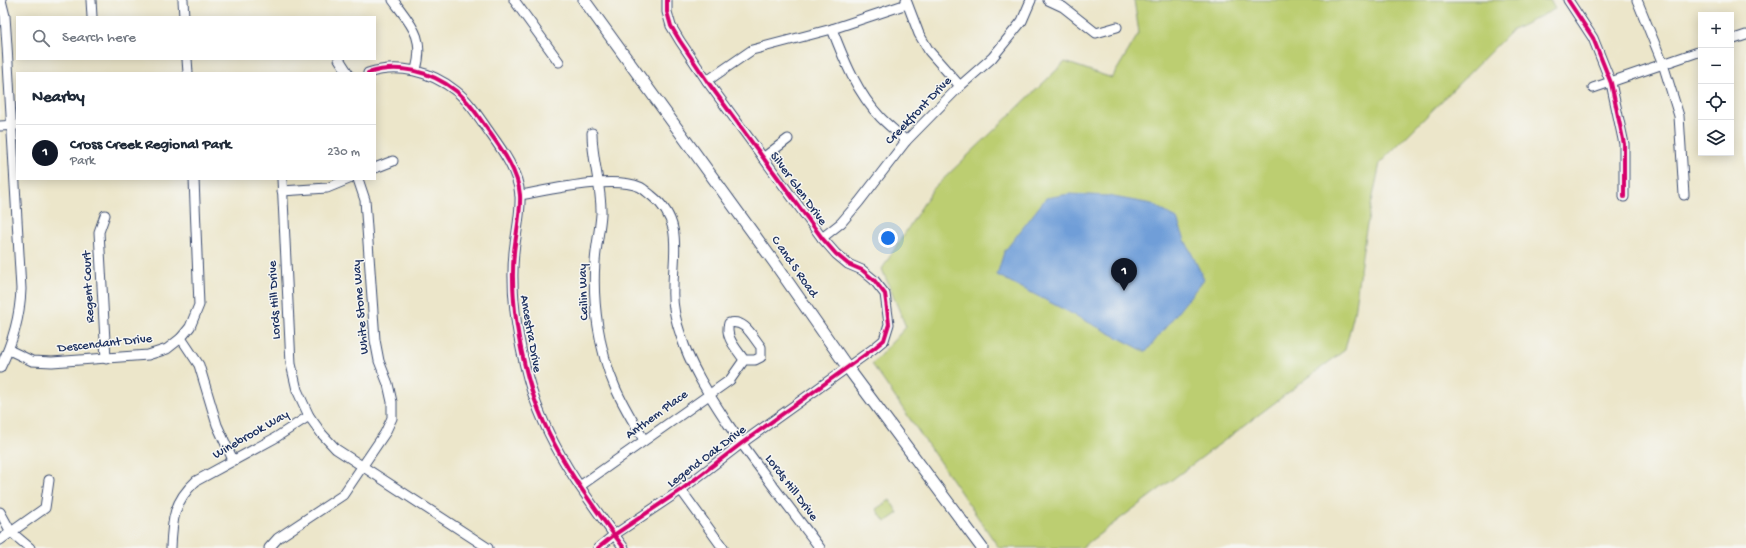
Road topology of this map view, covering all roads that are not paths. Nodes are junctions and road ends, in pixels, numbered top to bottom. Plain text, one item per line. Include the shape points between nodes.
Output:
1 (1, 0) edge
2 (91, 0) edge
3 (183, 0) edge
4 (393, 0) edge
5 (514, 0) edge
6 (584, 0) edge
7 (667, 0) edge
8 (1031, 0) edge
9 (1048, 0) edge
10 (1568, 0) edge
11 (1637, 0) edge
12 (907, 2) edge
13 (92, 16) edge
14 (184, 16) edge
15 (1117, 27) dead end
16 (832, 29) junction
17 (1745, 39) edge
18 (1734, 40) edge
19 (12, 46) edge
20 (1698, 52) edge
21 (187, 60) edge
22 (340, 60) edge
23 (559, 62) dead end
24 (1663, 64) junction
25 (416, 70) junction
26 (188, 72) edge
27 (347, 72) edge
28 (373, 72) edge
29 (707, 81) junction
30 (1612, 83) junction
31 (960, 86) junction
32 (1593, 88) dead end
33 (0, 126) edge
34 (15, 126) edge
35 (592, 133) dead end
36 (788, 139) dead end
37 (906, 141) junction
38 (16, 153) edge
39 (762, 158) junction
40 (393, 161) dead end
41 (376, 168) edge
42 (17, 180) edge
43 (194, 180) edge
44 (282, 180) edge
45 (347, 180) edge
46 (358, 180) edge
47 (599, 183) junction
48 (282, 191) junction
49 (520, 195) junction
50 (1684, 195) dead end
51 (1624, 197) dead end
52 (105, 215) dead end
53 (822, 238) junction
54 (181, 338) junction
55 (9, 350) junction
56 (106, 359) junction
57 (744, 360) junction
58 (0, 368) edge
59 (848, 368) junction
60 (708, 394) junction
61 (309, 416) junction
62 (644, 440) junction
63 (742, 444) junction
64 (233, 460) junction
65 (364, 466) junction
66 (49, 480) dead end
67 (580, 486) junction
68 (681, 490) junction
69 (0, 512) edge
70 (11, 532) junction
71 (614, 535) junction
72 (0, 540) edge
73 (478, 545) edge
74 (30, 548) edge
75 (171, 548) edge
76 (269, 548) edge
77 (488, 548) edge
78 (598, 548) edge
79 (624, 548) edge
80 (723, 548) edge
81 (820, 548) edge
82 (982, 548) edge

1 - 19 street
2 - 13 street
3 - 14 street
4 - 25 street via 414,29 418,41 420,56
5 - 23 street
6 - 59 main road, C and S Road
7 - 29 street, Silver Glen Drive via 671,26
8 - 31 street, Creekfront Drive via 1022,21 992,58
9 - 15 street via 1063,7 1096,33
10 - 30 street via 1593,38
11 - 24 street
12 - 16 street
12 - 31 street via 919,34
16 - 29 street via 752,50
16 - 37 street via 845,64 865,98 881,118
17 - 18 street
19 - 34 street
20 - 24 street
21 - 26 street
22 - 27 street
24 - 30 street
24 - 50 street via 1680,116
25 - 28 street, Ancestra Drive via 392,68
25 - 49 street, Ancestra Drive via 445,83 469,105 502,150 511,166
29 - 39 street, Silver Glen Drive
30 - 32 street
30 - 51 street via 1624,144
31 - 37 street, Creekfront Drive
33 - 34 street
34 - 38 street
35 - 47 street, Cailin Way via 592,149
36 - 39 street, Silver Glen Drive
37 - 53 street, Creekfront Drive via 841,223
39 - 53 street, Silver Glen Drive
40 - 41 street
42 - 55 street via 21,289 18,321
43 - 54 street, Descendant Drive via 199,305 190,327
44 - 48 street, Lords Hill Drive
45 - 48 street via 327,188
46 - 65 street, White Stone Way via 365,200 375,340 392,402 392,418
47 - 49 street, Lords Hill Drive
47 - 60 street, Lords Hill Drive via 622,183 640,187 664,207 672,221 675,236 672,290 680,336
47 - 62 street, Cailin Way via 601,214 595,263 598,328 615,386
48 - 61 street, Lords Hill Drive via 291,364 297,390
49 - 67 street, Ancestra Drive via 512,291 519,344 528,380 549,435
52 - 56 street, Regent Court via 98,232
53 - 59 street, Silver Glen Drive via 848,264 862,270 874,280 885,294 889,324 884,340
54 - 56 street, Descendant Drive via 167,349 148,355
54 - 64 street via 199,365 217,425
55 - 56 street, Descendant Drive via 38,361
55 - 58 street
57 - 57 street via 761,357 761,347 742,324 729,323 729,338
57 - 60 street, Anthem Place via 730,380
59 - 63 street, Legend Oak Drive
59 - 82 main road, C and S Road
60 - 62 street, Anthem Place
60 - 63 street, Lords Hill Drive
61 - 64 street, Winebrook Way via 275,438
61 - 65 street, Winebrook Way via 336,449
62 - 67 street, Anthem Place
63 - 68 street, Legend Oak Drive
63 - 81 street, Lords Hill Drive
64 - 75 street, Winebrook Way via 196,481 186,490 172,521
65 - 73 street, Winebrook Way
65 - 76 street, White Stone Way via 343,495 278,538
66 - 70 street via 45,508
67 - 71 street, Ancestra Drive
68 - 71 street, Legend Oak Drive
68 - 80 street
69 - 70 street
70 - 72 street
70 - 74 street
71 - 78 street, Legend Oak Drive
71 - 79 street, Ancestra Drive
73 - 77 street

